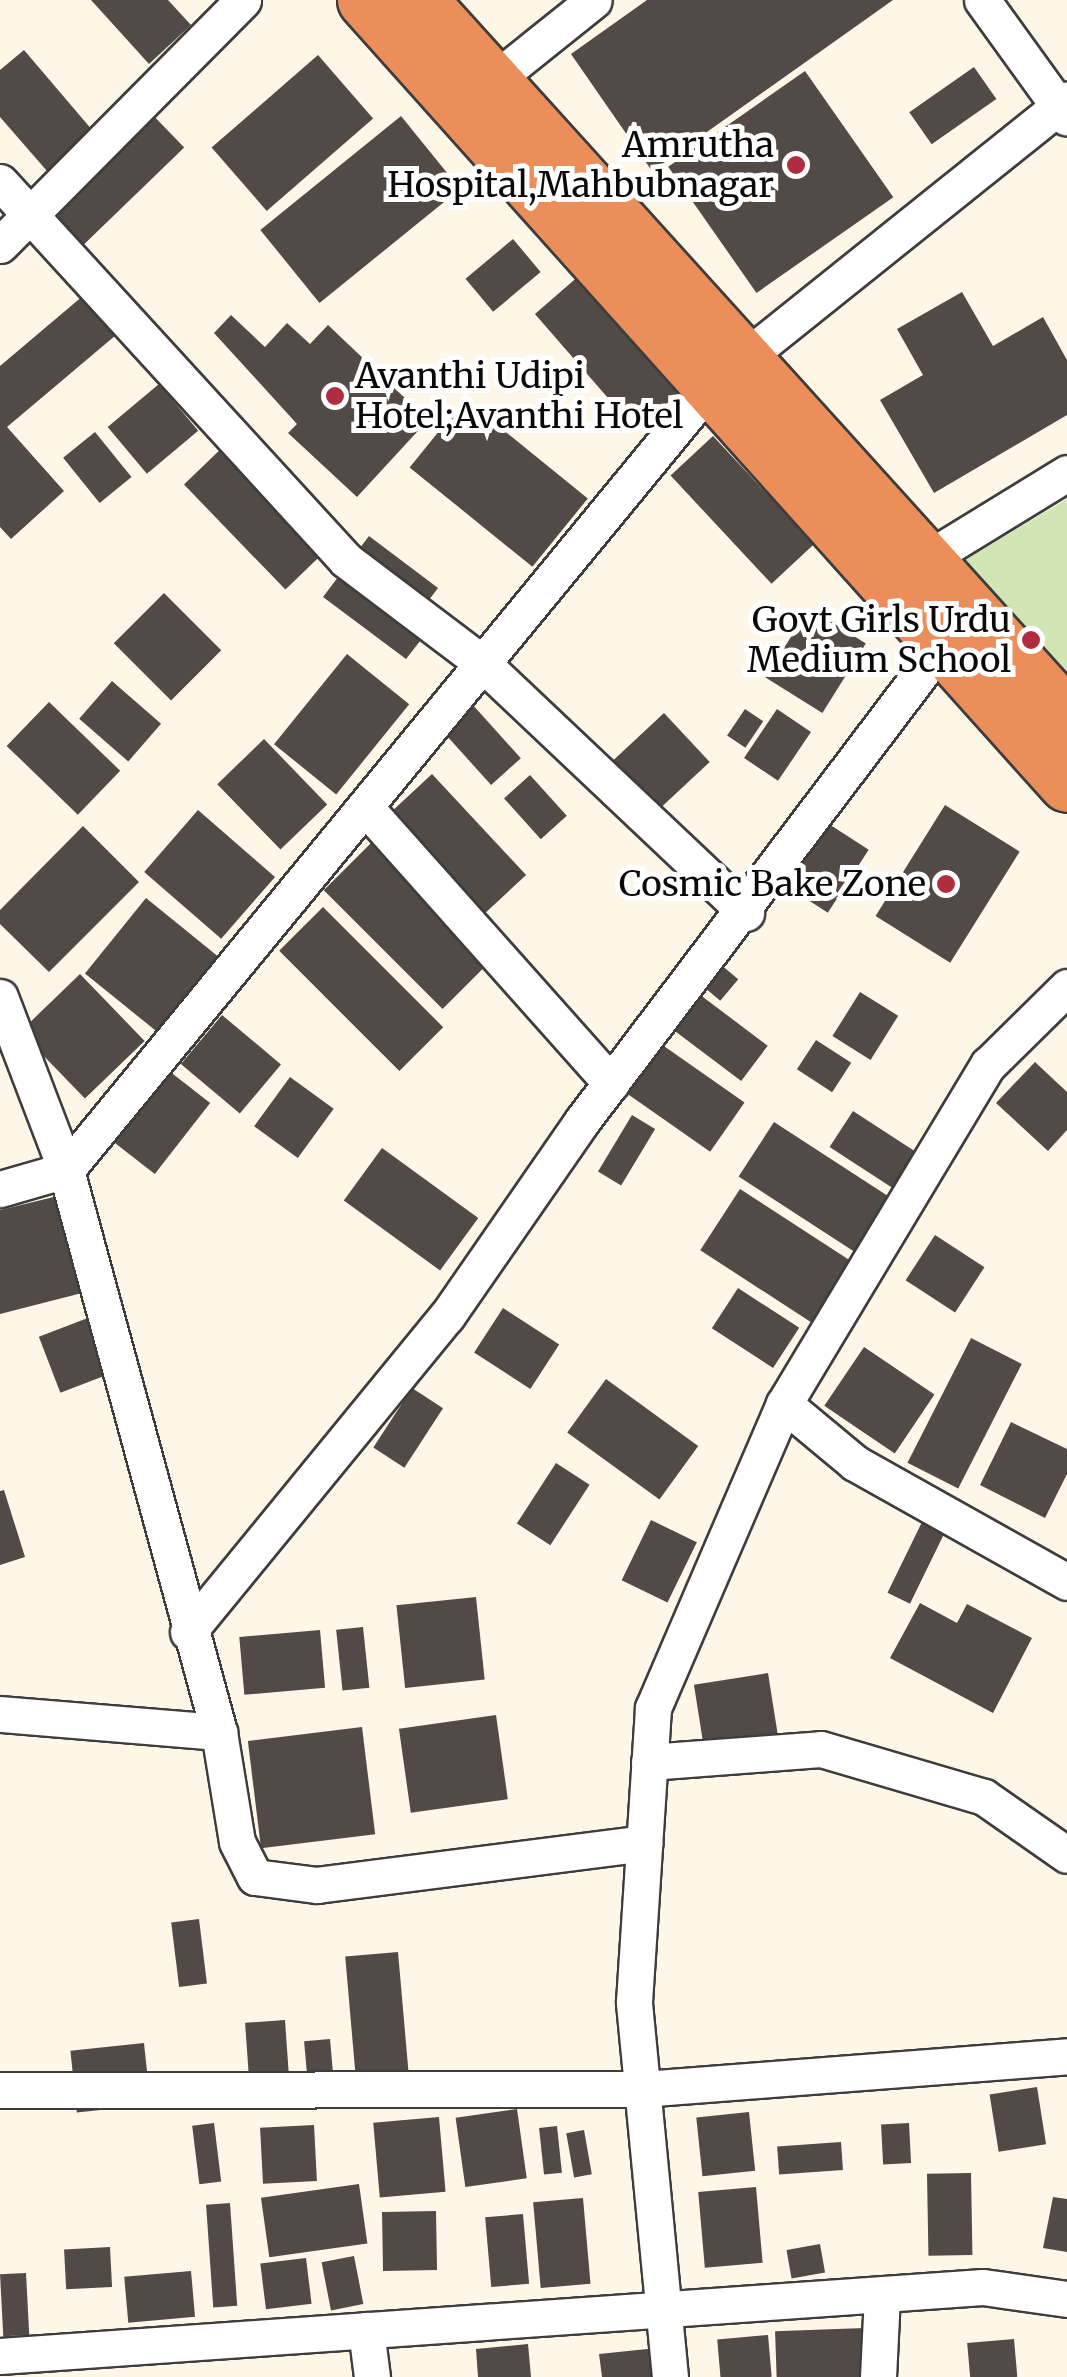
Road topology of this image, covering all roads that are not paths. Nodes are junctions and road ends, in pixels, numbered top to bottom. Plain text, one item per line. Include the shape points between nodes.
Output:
1 (243, 0) edge
2 (366, 0) edge
3 (420, 0) edge
4 (594, 0) edge
5 (982, 0) edge
6 (493, 81) junction
7 (1064, 108) edge
8 (0, 182) edge
9 (31, 215) junction
10 (0, 245) edge
11 (724, 375) junction
12 (1067, 473) edge
13 (922, 562) junction
14 (943, 644) junction
15 (481, 665) junction
16 (1067, 718) edge
17 (1067, 784) edge
18 (365, 807) junction
19 (746, 913) junction
20 (1067, 987) edge
21 (0, 997) edge
22 (611, 1084) junction
23 (66, 1170) junction
24 (0, 1189) edge
25 (784, 1404) junction
26 (1067, 1582) edge
27 (188, 1632) junction
28 (0, 1714) edge
29 (219, 1732) junction
30 (650, 1762) junction
31 (644, 1843) junction
32 (1067, 1856) edge
33 (1067, 2056) edge
34 (642, 2089) junction
35 (0, 2090) edge
36 (882, 2294) junction
37 (1067, 2299) edge
38 (661, 2309) junction
39 (366, 2330) junction
40 (0, 2356) edge
41 (372, 2377) edge
42 (670, 2377) edge
43 (878, 2377) edge

1 - 9 street
2 - 11 highway
3 - 6 highway
4 - 6 street
5 - 7 street
6 - 11 highway
7 - 11 street
8 - 9 street
9 - 10 street
9 - 15 street via 346,560
11 - 13 highway
11 - 14 highway
11 - 15 street
12 - 13 street
13 - 16 highway
14 - 17 highway
14 - 19 street
15 - 18 street
15 - 19 street
18 - 22 street
18 - 23 street
19 - 22 street
20 - 25 street via 988,1065
21 - 23 street
22 - 27 street via 447,1316
23 - 24 street
23 - 27 street
25 - 26 street via 855,1463
25 - 30 street via 653,1708
27 - 29 street
28 - 29 street
29 - 31 street via 237,1842 263,1882 317,1885
30 - 31 street
30 - 32 street via 822,1748 984,1797
31 - 34 street via 634,2002
33 - 34 street
34 - 35 street
34 - 38 street
36 - 37 street via 984,2287
36 - 38 street
36 - 43 street
38 - 39 street
38 - 42 street
39 - 40 street
39 - 41 street

